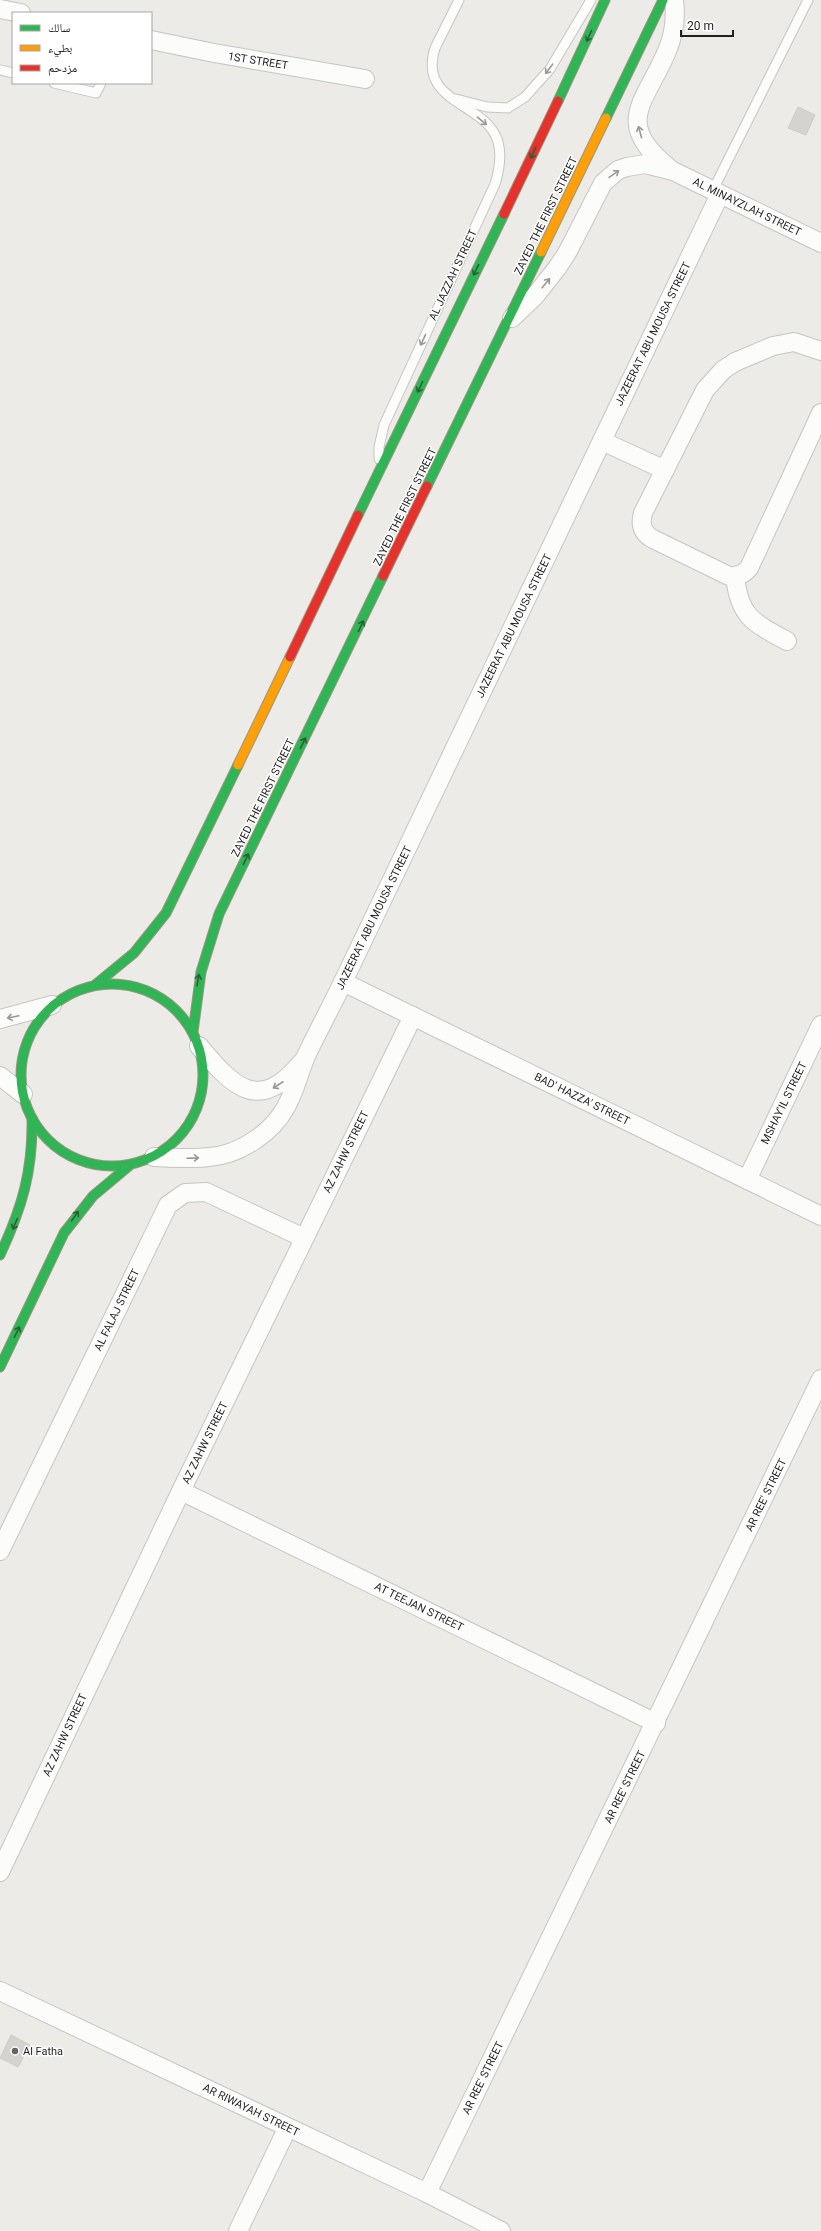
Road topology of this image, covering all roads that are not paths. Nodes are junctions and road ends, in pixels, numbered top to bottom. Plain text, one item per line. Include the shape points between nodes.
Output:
1 (459, 0) edge
2 (591, 0) edge
3 (605, 0) edge
4 (663, 0) edge
5 (674, 0) edge
6 (808, 0) edge
7 (0, 9) edge
8 (16, 12) edge
9 (152, 40) edge
10 (0, 70) edge
11 (12, 73) edge
12 (365, 79) dead end
13 (58, 84) edge
14 (100, 84) edge
15 (451, 97) junction
16 (673, 171) junction
17 (717, 192) junction
18 (821, 243) edge
19 (509, 320) junction
20 (821, 351) edge
21 (821, 413) edge
22 (602, 441) junction
23 (380, 469) junction
24 (664, 470) junction
25 (735, 576) junction
26 (787, 641) dead end
27 (344, 982) junction
28 (95, 985) junction
29 (52, 1005) junction
30 (413, 1016) junction
31 (0, 1019) edge
32 (821, 1026) edge
33 (196, 1039) junction
34 (306, 1058) junction
35 (0, 1076) edge
36 (23, 1094) junction
37 (32, 1118) junction
38 (154, 1157) junction
39 (130, 1165) junction
40 (747, 1180) junction
41 (821, 1216) edge
42 (304, 1238) junction
43 (0, 1255) edge
44 (0, 1367) edge
45 (821, 1379) edge
46 (181, 1491) junction
47 (0, 1551) edge
48 (656, 1723) junction
49 (0, 1872) edge
50 (0, 1991) edge
51 (287, 2129) junction
52 (427, 2194) junction
53 (238, 2231) edge
54 (501, 2231) edge

1 - 15 lane, AL JAZZAH STREET via 435,48 432,64 435,79 444,93
2 -> 15 lane via 550,69 525,97 508,108 487,107
3 -> 23 main road
4 - 19 main road, ZAYED THE FIRST STREET
16 -> 5 street, AL MINAYZLAH STREET via 650,152 639,131 638,116 643,97 671,40 675,14
6 - 17 lane, JAZEERAT ABU MOUSA STREET
7 - 8 street
9 - 12 street, 1ST STREET
10 - 11 lane
13 - 14 lane via 96,93
15 -> 23 lane, AL JAZZAH STREET via 491,128 498,141 500,169 384,425 379,447
16 - 17 street, AL MINAYZLAH STREET
19 -> 16 street, AL MINAYZLAH STREET via 535,296 557,268 598,191 610,176 618,170 645,164
17 - 18 street, AL MINAYZLAH STREET
17 - 22 street, JAZEERAT ABU MOUSA STREET
33 -> 19 main road, ZAYED THE FIRST STREET via 194,1002 208,942 220,914
20 - 24 street via 803,344 780,343 735,362 723,370 705,390
21 - 25 street via 750,568
22 - 24 street
22 - 27 street, JAZEERAT ABU MOUSA STREET
23 - 28 main road via 166,913 152,935 135,954
24 - 25 street via 643,513 641,523 645,532 652,539
25 - 26 street via 739,599 748,615 754,622
27 - 30 street, BAD' HAZZA' STREET
27 - 34 street, JAZEERAT ABU MOUSA STREET
28 - 29 main road
28 - 33 main road via 111,984 144,990 172,1006
29 -> 31 street
29 - 36 main road via 37,1024 26,1046 21,1078
30 - 40 street, BAD' HAZZA' STREET
30 - 42 street, AZ ZAHW STREET
32 - 40 street, MSHAY'IL STREET
34 -> 33 street, JAZEERAT ABU MOUSA STREET via 291,1076 277,1087 263,1092 251,1091 235,1083 219,1070
33 - 38 main road, ZAYED THE FIRST STREET via 204,1075 200,1103 178,1140
38 -> 34 street, JAZEERAT ABU MOUSA STREET via 211,1157 234,1151 255,1140 270,1128 285,1108 297,1085
35 - 36 street
36 - 37 main road
37 - 39 main road via 52,1144 70,1156 96,1165
37 -> 43 main road via 34,1146 31,1175 24,1202
38 - 39 main road, ZAYED THE FIRST STREET
44 -> 39 main road via 64,1233 77,1213 110,1179
40 - 41 street, BAD' HAZZA' STREET
42 - 46 street, AZ ZAHW STREET
42 - 47 street, AL FALAJ STREET via 206,1192 185,1193 168,1205
45 - 48 street, AR REE' STREET
46 - 48 street, AT TEEJAN STREET
46 - 49 street, AZ ZAHW STREET
48 - 52 street, AR REE' STREET
50 - 51 street, AR RIWAYAH STREET
51 - 52 street, AR RIWAYAH STREET
51 - 53 street
52 - 54 street, AR RIWAYAH STREET

